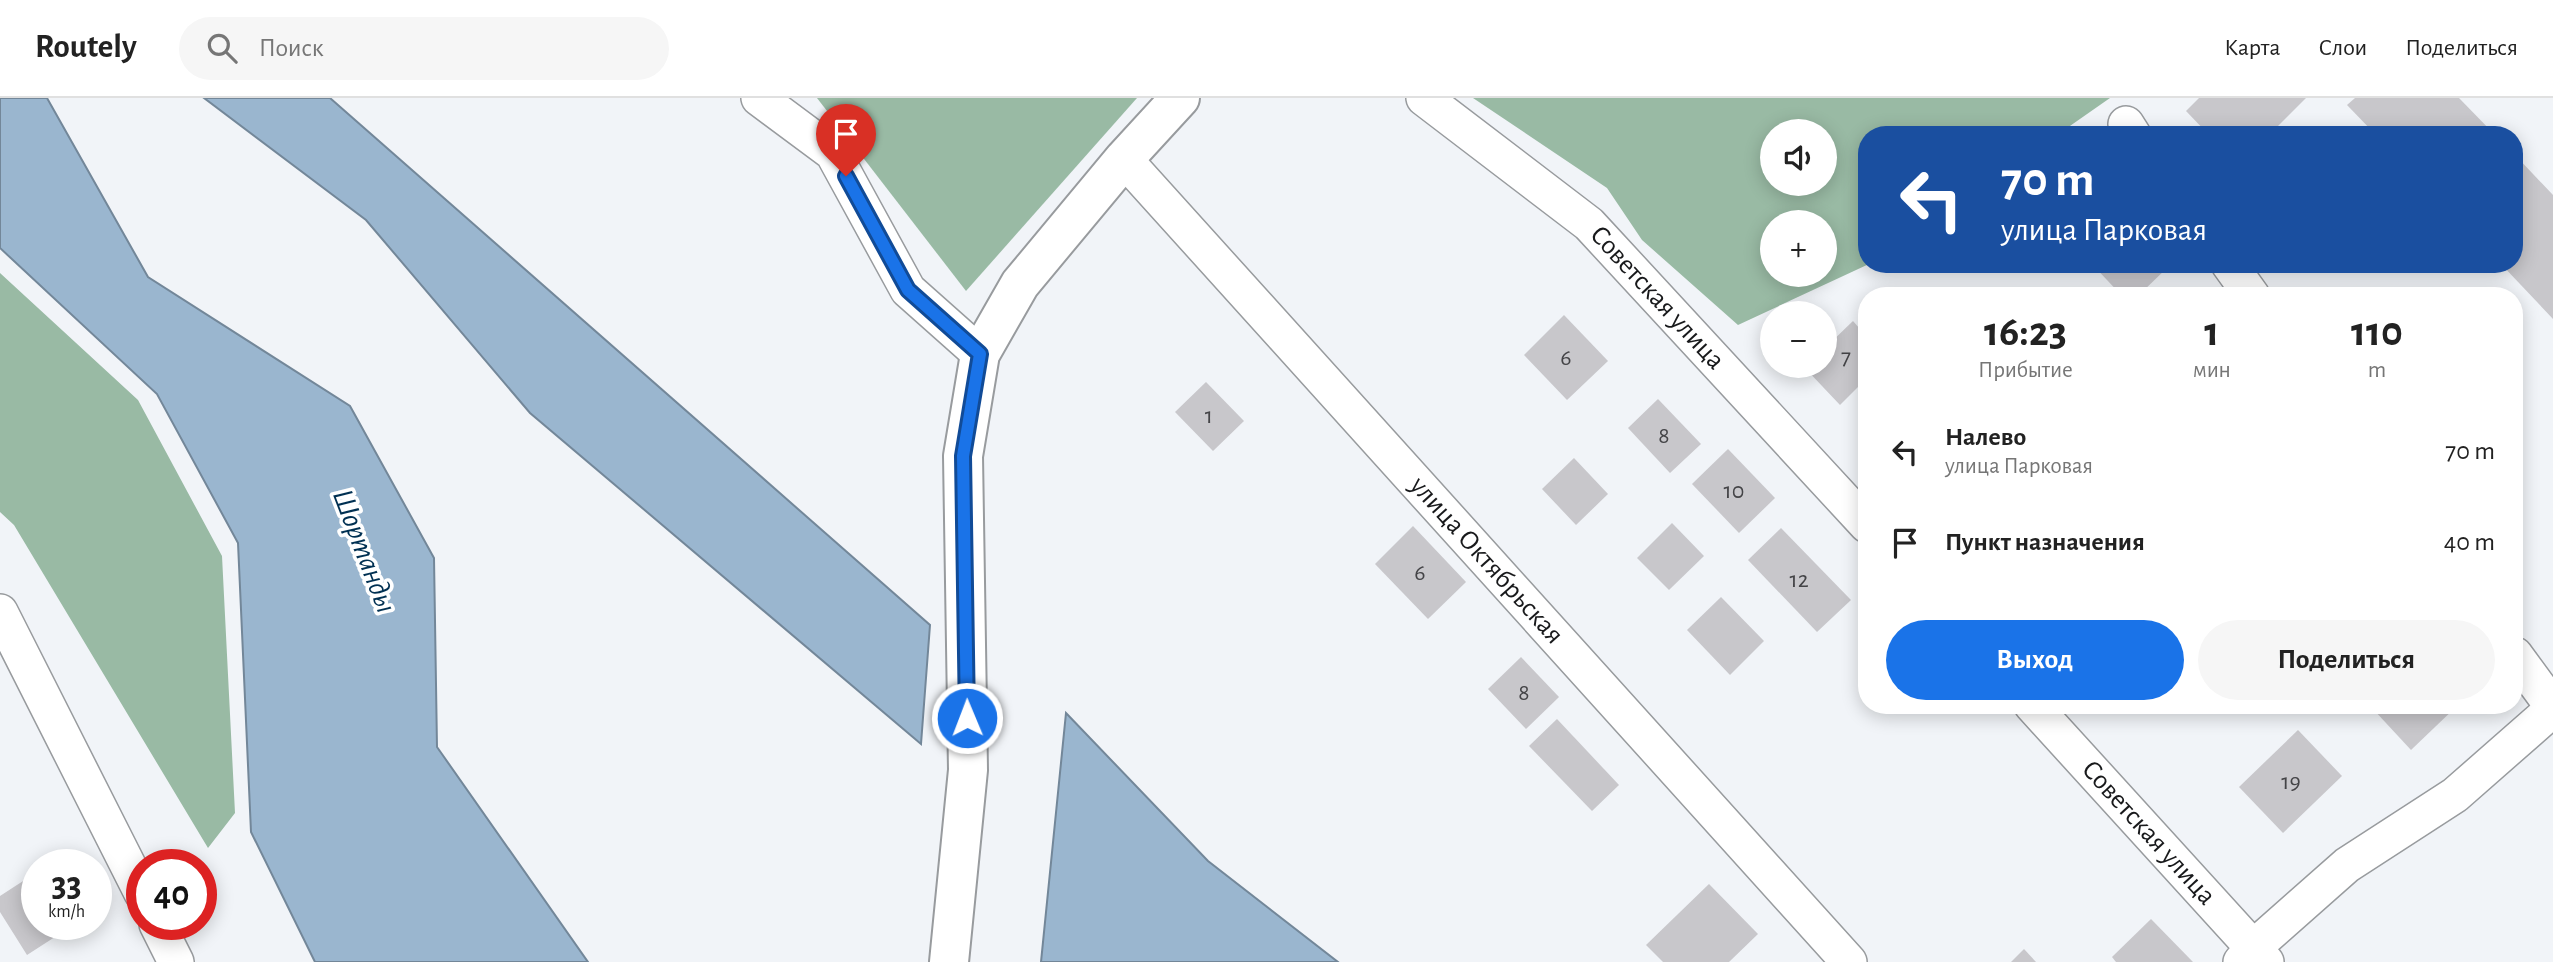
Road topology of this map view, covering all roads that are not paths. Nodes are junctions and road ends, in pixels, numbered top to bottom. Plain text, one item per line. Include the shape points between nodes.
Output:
1 (759, 98) edge
2 (1180, 98) edge
3 (1424, 98) edge
4 (1124, 159) junction
5 (980, 354) junction
6 (1858, 515) edge
7 (0, 612) edge
8 (2523, 666) edge
9 (2553, 708) edge
10 (2040, 714) edge
11 (126, 861) edge
12 (165, 940) edge
13 (2253, 957) edge
14 (177, 962) edge
15 (949, 962) edge
16 (1849, 962) edge

1 - 5 street via 833,153 908,290
2 - 4 street
3 - 6 street, Советская улица via 1590,224
4 - 5 street via 1020,284
4 - 16 street, улица Октябрьская
5 - 15 street via 963,456 968,770
7 - 11 street
8 - 9 street
9 - 13 street via 2455,795 2347,865
10 - 13 street, Советская улица
12 - 14 street

